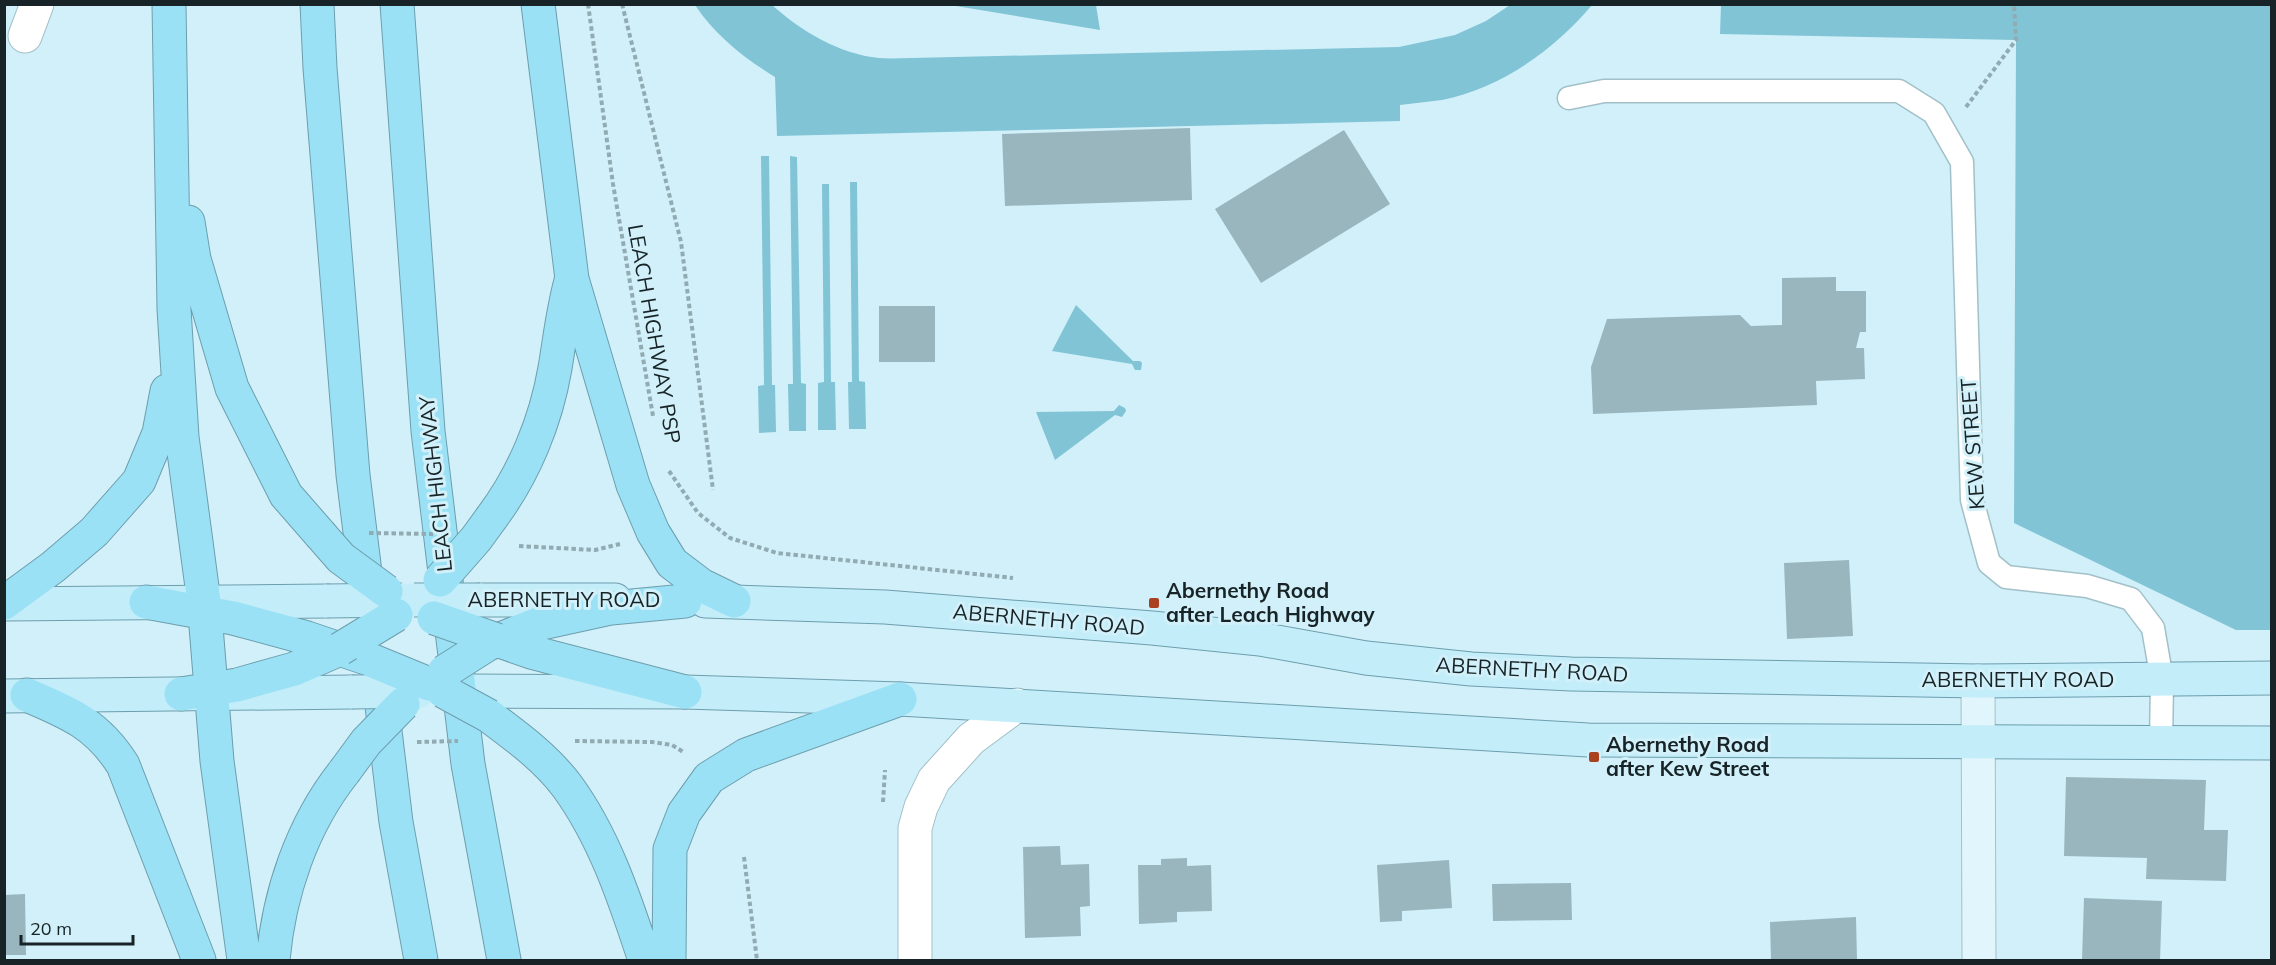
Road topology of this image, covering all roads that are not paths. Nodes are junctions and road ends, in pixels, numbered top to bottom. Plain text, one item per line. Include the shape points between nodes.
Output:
1 (37, 4) edge
2 (169, 4) edge
3 (317, 4) edge
4 (397, 4) edge
5 (538, 4) edge
6 (25, 36) dead end
7 (1569, 98) dead end
8 (172, 127) junction
9 (572, 279) junction
10 (174, 309) junction
11 (685, 601) junction
12 (734, 601) junction
13 (409, 602) junction
14 (146, 603) joint
15 (4, 604) edge
16 (204, 607) junction
17 (504, 640) junction
18 (334, 649) junction
19 (2271, 678) edge
20 (2162, 680) junction
21 (1978, 681) junction
22 (432, 689) junction
23 (202, 692) junction
24 (685, 692) junction
25 (16, 695) edge
26 (900, 699) junction
27 (1017, 705) junction
28 (1978, 741) junction
29 (2271, 743) edge
30 (2161, 744) junction
31 (199, 960) edge
32 (244, 960) edge
33 (273, 960) edge
34 (421, 960) edge
35 (504, 960) edge
36 (645, 960) edge
37 (669, 960) edge
38 (915, 960) edge
39 (1979, 960) edge

1 - 6 street
2 - 8 highway
3 - 34 highway via 353,475 396,822
4 - 35 highway, LEACH HIGHWAY via 428,431 468,764
5 - 9 highway
7 - 20 lane, KEW STREET via 1604,91 1899,92 1934,113 1962,162 1972,500 1989,562 2006,577 2087,586 2131,599 2153,628
8 - 10 highway
8 - 13 highway, bridge via 194,259 232,388 286,495 342,558 386,591
9 - 12 highway via 633,485 653,532 672,563 701,585
9 - 13 highway, bridge via 543,419 524,466 476,539 440,580
10 - 15 highway via 171,372 159,433 139,481 94,532
10 - 16 highway via 182,437
11 - 12 main road, ABERNETHY ROAD
11 - 13 main road, ABERNETHY ROAD, bridge
11 - 17 highway via 611,608 538,624
12 - 21 main road, ABERNETHY ROAD via 885,607 1152,628 1471,669
13 - 16 main road, ABERNETHY ROAD, bridge
13 - 17 highway, bridge via 434,618
13 - 18 highway, bridge via 396,615
14 - 15 main road
14 - 16 highway
16 - 18 highway
16 - 23 highway
17 - 22 highway, bridge via 444,672
17 - 24 highway
18 - 22 highway, bridge
18 - 23 highway via 294,669
19 - 20 main road, ABERNETHY ROAD
20 - 21 main road, ABERNETHY ROAD
20 - 30 lane, KEW STREET
21 - 28 street
22 - 23 main road, bridge
22 - 24 main road
22 - 33 highway, bridge via 403,704 366,742 334,784 302,840 283,899
22 - 36 highway, bridge via 489,716 519,738 567,786 605,850
23 - 25 main road
23 - 32 highway via 216,761
24 - 26 main road
25 - 31 highway via 65,711 111,746 123,765
26 - 27 main road
26 - 37 highway via 746,755 710,778 684,813 670,849
27 - 28 main road via 1588,740
27 - 38 street via 971,739 934,780 921,807 915,828
28 - 30 main road
28 - 39 street
29 - 30 main road

